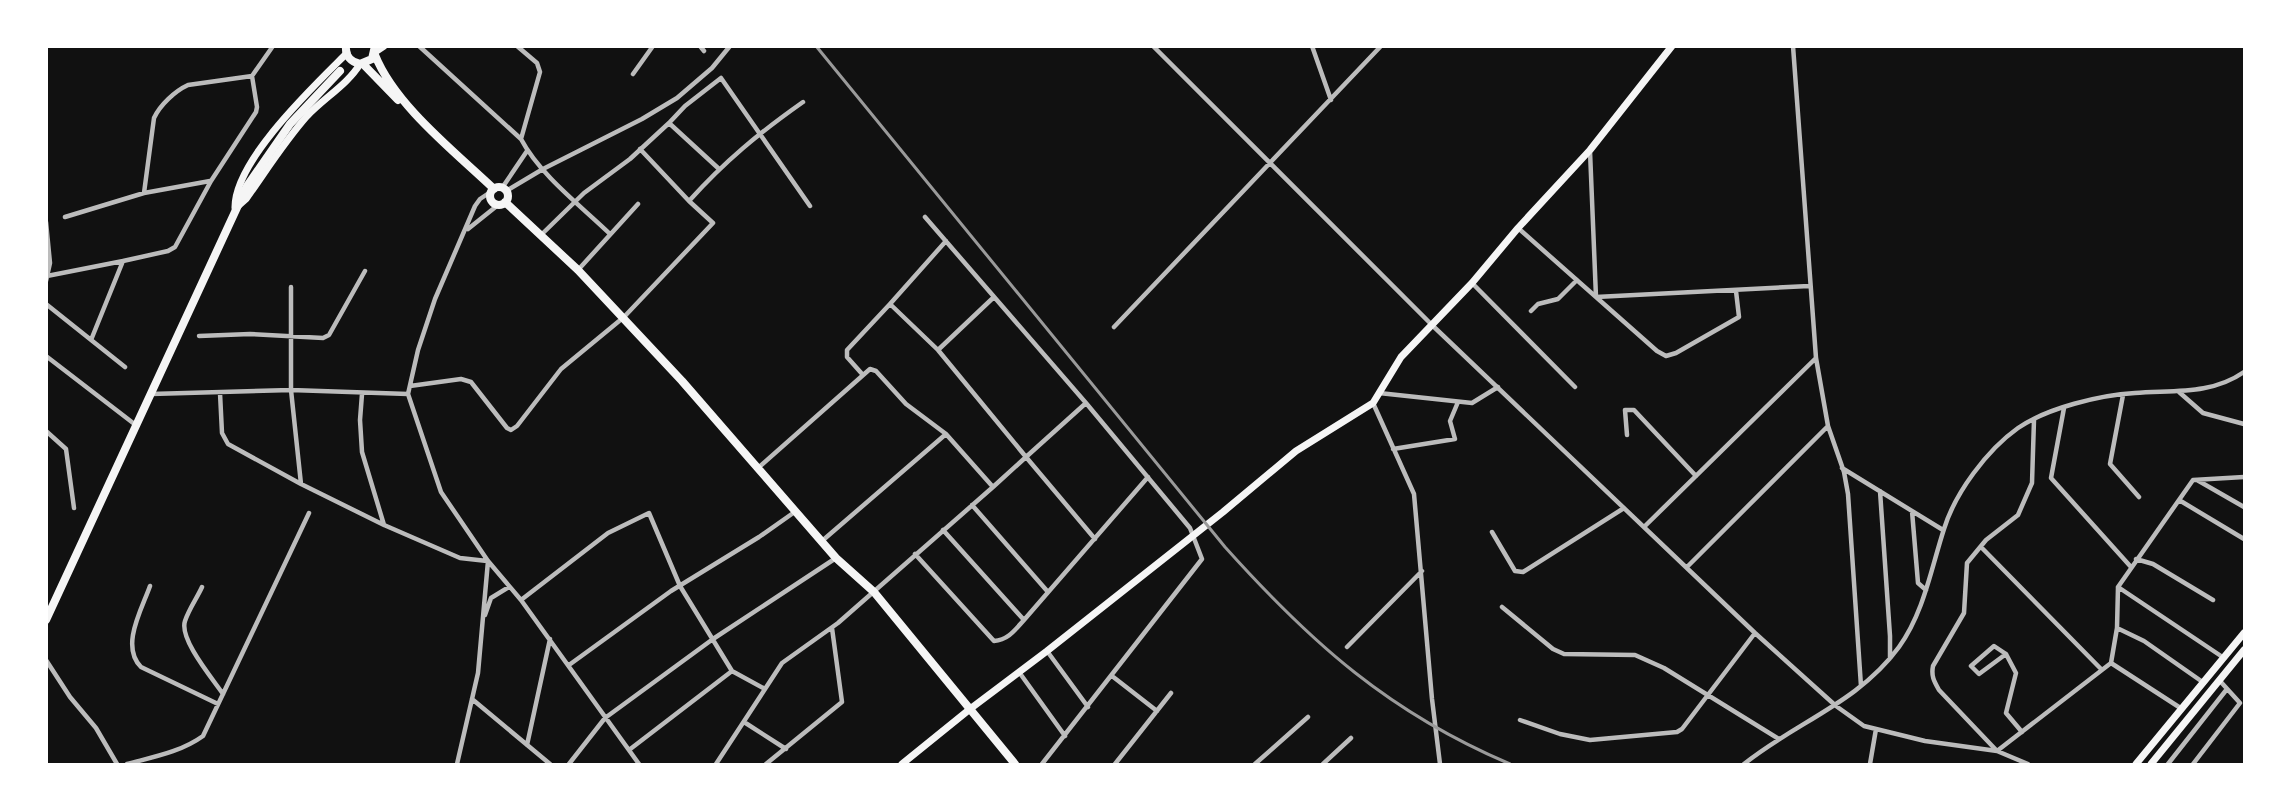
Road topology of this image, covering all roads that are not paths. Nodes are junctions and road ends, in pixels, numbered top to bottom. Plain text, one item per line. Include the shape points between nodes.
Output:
1 (273, 46) edge
2 (384, 46) edge
3 (419, 46) edge
4 (517, 46) edge
5 (652, 46) edge
6 (730, 46) edge
7 (1153, 46) edge
8 (1312, 46) edge
9 (1381, 46) edge
10 (1672, 46) edge
11 (1794, 46) edge
12 (346, 49) edge
13 (375, 51) edge
14 (362, 64) junction
15 (340, 71) dead end
16 (633, 74) dead end
17 (252, 76) junction
18 (1331, 100) junction
19 (803, 102) dead end
20 (415, 114) junction
21 (669, 123) junction
22 (759, 132) junction
23 (521, 139) junction
24 (640, 149) junction
25 (1590, 150) junction
26 (527, 151) junction
27 (1271, 164) junction
28 (718, 168) junction
29 (543, 169) junction
30 (211, 181) junction
31 (498, 190) junction
32 (144, 193) junction
33 (576, 201) junction
34 (689, 201) junction
35 (502, 204) junction
36 (638, 204) dead end
37 (810, 206) dead end
38 (235, 208) junction
39 (65, 217) dead end
40 (925, 217) dead end
41 (46, 222) edge
42 (1518, 228) junction
43 (466, 231) junction
44 (610, 234) junction
45 (540, 236) junction
46 (946, 241) junction
47 (123, 261) junction
48 (578, 270) junction
49 (365, 271) dead end
50 (47, 279) edge
51 (1577, 280) junction
52 (1472, 284) junction
53 (1809, 286) junction
54 (291, 287) dead end
55 (1736, 291) junction
56 (994, 297) junction
57 (1596, 297) junction
58 (46, 304) edge
59 (890, 304) junction
60 (1531, 311) dead end
61 (624, 317) junction
62 (1433, 326) junction
63 (1114, 327) dead end
64 (293, 335) junction
65 (199, 336) dead end
66 (91, 340) junction
67 (938, 350) junction
68 (46, 356) edge
69 (1816, 358) junction
70 (125, 367) dead end
71 (2244, 372) edge
72 (863, 375) junction
73 (410, 386) junction
74 (1498, 387) junction
75 (1575, 387) dead end
76 (291, 390) junction
77 (2180, 392) junction
78 (220, 393) junction
79 (1379, 393) junction
80 (151, 394) junction
81 (362, 394) junction
82 (408, 394) junction
83 (2123, 395) junction
84 (1458, 402) junction
85 (1086, 403) junction
86 (1372, 403) junction
87 (2064, 408) junction
88 (2034, 420) junction
89 (2244, 424) edge
90 (137, 426) junction
91 (1828, 426) junction
92 (46, 431) edge
93 (946, 434) junction
94 (1627, 435) dead end
95 (1393, 449) junction
96 (1026, 457) junction
97 (758, 468) junction
98 (1842, 468) junction
99 (1696, 476) junction
100 (1148, 477) junction
101 (2244, 477) edge
102 (2197, 480) junction
103 (301, 484) junction
104 (993, 487) junction
105 (1880, 491) junction
106 (2139, 497) dead end
107 (2179, 500) junction
108 (972, 505) junction
109 (2244, 507) edge
110 (74, 508) dead end
111 (1624, 508) junction
112 (796, 511) junction
113 (1912, 511) junction
114 (309, 513) dead end
115 (384, 525) junction
116 (1644, 527) junction
117 (943, 530) junction
118 (1943, 530) junction
119 (1492, 532) dead end
120 (1095, 539) junction
121 (2244, 539) edge
122 (822, 541) junction
123 (1981, 547) junction
124 (915, 554) junction
125 (836, 558) junction
126 (2136, 559) junction
127 (488, 561) junction
128 (1688, 567) junction
129 (2131, 567) junction
130 (1422, 571) junction
131 (150, 586) dead end
132 (680, 586) junction
133 (202, 587) dead end
134 (509, 587) junction
135 (2118, 587) junction
136 (1926, 591) junction
137 (874, 592) junction
138 (1048, 592) junction
139 (521, 600) junction
140 (2212, 600) dead end
141 (1502, 607) dead end
142 (46, 620) edge
143 (1024, 620) junction
144 (832, 628) junction
145 (2117, 628) junction
146 (1755, 633) junction
147 (2244, 633) edge
148 (482, 634) junction
149 (550, 639) junction
150 (713, 639) junction
151 (1347, 647) dead end
152 (2244, 650) edge
153 (1047, 651) junction
154 (2006, 654) junction
155 (1890, 658) junction
156 (2224, 658) junction
157 (46, 660) edge
158 (2111, 663) junction
159 (569, 665) junction
160 (2102, 670) junction
161 (732, 671) junction
162 (1019, 672) junction
163 (1112, 675) junction
164 (2220, 681) junction
165 (2204, 683) junction
166 (1861, 687) junction
167 (765, 689) junction
168 (2227, 689) junction
169 (1171, 693) dead end
170 (223, 694) junction
171 (1707, 695) junction
172 (472, 699) junction
173 (218, 704) junction
174 (1836, 706) junction
175 (1088, 707) junction
176 (970, 709) junction
177 (2182, 710) junction
178 (1157, 711) junction
179 (1308, 717) dead end
180 (605, 718) junction
181 (1520, 720) dead end
182 (744, 722) junction
183 (1876, 729) junction
184 (2022, 732) junction
185 (1065, 736) junction
186 (1351, 738) dead end
187 (1779, 739) junction
188 (527, 746) junction
189 (786, 749) junction
190 (629, 750) junction
191 (1997, 751) junction
192 (457, 764) edge
193 (1116, 764) edge
194 (1256, 764) edge
195 (117, 765) edge
196 (127, 765) edge
197 (550, 765) edge
198 (569, 765) edge
199 (639, 765) edge
200 (716, 765) edge
201 (766, 765) edge
202 (902, 765) edge
203 (1015, 765) edge
204 (1042, 765) edge
205 (1323, 765) edge
206 (1440, 765) edge
207 (1744, 765) edge
208 (1870, 765) edge
209 (2028, 765) edge
210 (2136, 765) edge
211 (2151, 765) edge
212 (2168, 765) edge
213 (2193, 765) edge

1 - 17 street
2 - 13 main road
3 - 23 street
4 - 23 street via 537,63 540,72
5 - 16 street
6 - 29 street via 712,68 677,98
7 - 27 street
8 - 18 street
9 - 18 street
10 - 25 main road
11 - 53 street
12 - 14 main road via 350,60
12 - 38 main road via 270,138 241,180
13 - 14 main road
13 - 20 main road via 386,78
14 - 20 main road
14 - 38 main road via 296,129 246,199
15 - 38 main road via 272,148
17 - 30 street via 256,112
17 - 32 street via 180,88 156,113
18 - 27 street
19 - 22 street
20 - 31 main road
21 - 22 street via 721,78
21 - 24 street
21 - 28 street
22 - 28 street
22 - 37 street
23 - 26 street
24 - 33 street
24 - 34 street
25 - 42 main road
25 - 57 street
26 - 29 street
26 - 31 street
27 - 62 street
27 - 63 street
28 - 34 street
29 - 31 street
29 - 33 street
30 - 32 street
30 - 47 street via 175,247
31 - 35 main road via 508,196
31 - 35 main road via 491,200
31 - 43 street via 480,199
32 - 39 street
33 - 44 street
33 - 45 street
34 - 61 street via 713,223
35 - 43 street
35 - 45 main road
36 - 44 street
38 - 80 main road
40 - 46 street
41 - 50 street via 50,263
42 - 51 street
42 - 52 main road
43 - 73 street via 435,299
44 - 48 street
45 - 48 main road
46 - 56 street
46 - 59 street
47 - 50 street
47 - 66 street
48 - 61 main road
49 - 64 street via 329,335
51 - 57 street
51 - 60 street via 1558,299 1538,304
52 - 62 main road
52 - 75 street
53 - 55 street
53 - 69 street
54 - 64 street
55 - 57 street
55 - 57 street via 1739,317 1666,356
56 - 67 street
56 - 85 street
58 - 66 street
59 - 67 street
59 - 72 street via 847,350 847,357
61 - 73 street via 561,369 511,430 471,382 460,379
61 - 97 main road
62 - 74 street
62 - 79 main road via 1401,357
64 - 65 street
64 - 76 street
66 - 70 street
67 - 96 street
68 - 90 street
69 - 91 street
69 - 99 street
71 - 77 street via 2209,388
72 - 93 street via 870,369 876,370 906,404
72 - 97 street
73 - 82 street
74 - 84 street via 1472,403
74 - 111 street
76 - 78 street
76 - 81 street
76 - 103 street
77 - 83 street
77 - 89 street via 2204,413
78 - 80 street
78 - 103 street via 224,440
79 - 84 street
79 - 86 main road
80 - 90 main road
81 - 82 street
81 - 115 street via 362,452
82 - 127 street via 441,492
83 - 87 street
83 - 106 street via 2110,464
84 - 95 street via 1450,421 1455,439
85 - 96 street
85 - 100 street
86 - 95 street
86 - 153 main road via 1296,451
87 - 88 street
87 - 129 street via 2051,478
88 - 118 street via 2018,428 1978,468 1957,497
88 - 123 street via 2032,483 2018,515
90 - 142 main road
91 - 98 street
91 - 128 street
92 - 110 street via 66,449
93 - 104 street
93 - 122 street
94 - 99 street via 1625,410 1634,410
95 - 130 street via 1414,494
96 - 104 street
96 - 120 street
97 - 112 main road
98 - 105 street
98 - 166 street via 1848,494
99 - 116 street
100 - 120 street
100 - 163 street via 1190,528 1202,559
101 - 102 street
102 - 107 street
102 - 109 street
103 - 115 street
104 - 108 street
105 - 113 street
105 - 155 street
107 - 121 street
107 - 126 street
108 - 117 street
108 - 138 street
111 - 116 street
111 - 119 street via 1523,572 1513,568
112 - 122 main road
112 - 132 street
113 - 118 street
113 - 136 street via 1918,583
114 - 170 street
115 - 127 street via 460,558
116 - 128 street
117 - 124 street
117 - 143 street
118 - 136 street
120 - 138 street
122 - 125 main road
123 - 160 street
123 - 191 street via 1967,563 1964,613 1933,666 1932,679
124 - 137 street
124 - 143 street via 993,641 1010,635
125 - 137 main road
125 - 150 street
126 - 129 street
126 - 140 street via 2153,564
127 - 134 street
127 - 148 street
128 - 146 street
129 - 135 street
130 - 151 street
130 - 206 street
131 - 173 street via 131,641 135,661
132 - 139 street via 652,515 646,512 608,533
132 - 150 street
132 - 159 street
133 - 170 street via 184,631
134 - 139 street
134 - 148 street via 491,598
135 - 145 street
135 - 156 street
136 - 155 street via 1914,624
137 - 144 street
137 - 176 main road
138 - 143 street
139 - 149 street
141 - 171 street via 1564,654 1635,655
144 - 167 street via 782,663
144 - 189 street via 842,702
145 - 158 street
145 - 165 street via 2144,641
146 - 171 street
146 - 174 street
147 - 156 main road
148 - 172 street
149 - 159 street
149 - 188 street
150 - 161 street
150 - 180 street
152 - 164 main road
153 - 162 main road
153 - 175 street
154 - 154 street via 1979,674 1971,666 1994,646
154 - 184 street via 2016,673 2006,713
155 - 166 street
156 - 165 main road
157 - 195 street via 96,728
158 - 160 street
158 - 177 street
159 - 180 street
160 - 184 street
161 - 167 street
161 - 190 street
162 - 176 main road
162 - 185 street
163 - 175 street
163 - 178 street
164 - 168 street
164 - 211 main road
165 - 177 main road
166 - 174 street
167 - 182 street
168 - 212 street
168 - 213 street via 2240,703
169 - 178 street
170 - 173 street
171 - 181 street via 1677,732 1590,740
171 - 187 street
172 - 188 street
172 - 192 street
173 - 196 street via 203,736 192,744
174 - 183 street via 1864,726
174 - 187 street
175 - 185 street
176 - 202 main road
176 - 203 main road
177 - 210 main road
178 - 193 street
179 - 194 street
180 - 190 street
180 - 198 street
182 - 189 street
182 - 200 street
183 - 191 street via 1925,741
183 - 208 street
184 - 191 street
185 - 204 street
186 - 205 street
187 - 207 street
188 - 197 street
189 - 201 street
190 - 199 street
191 - 209 street

